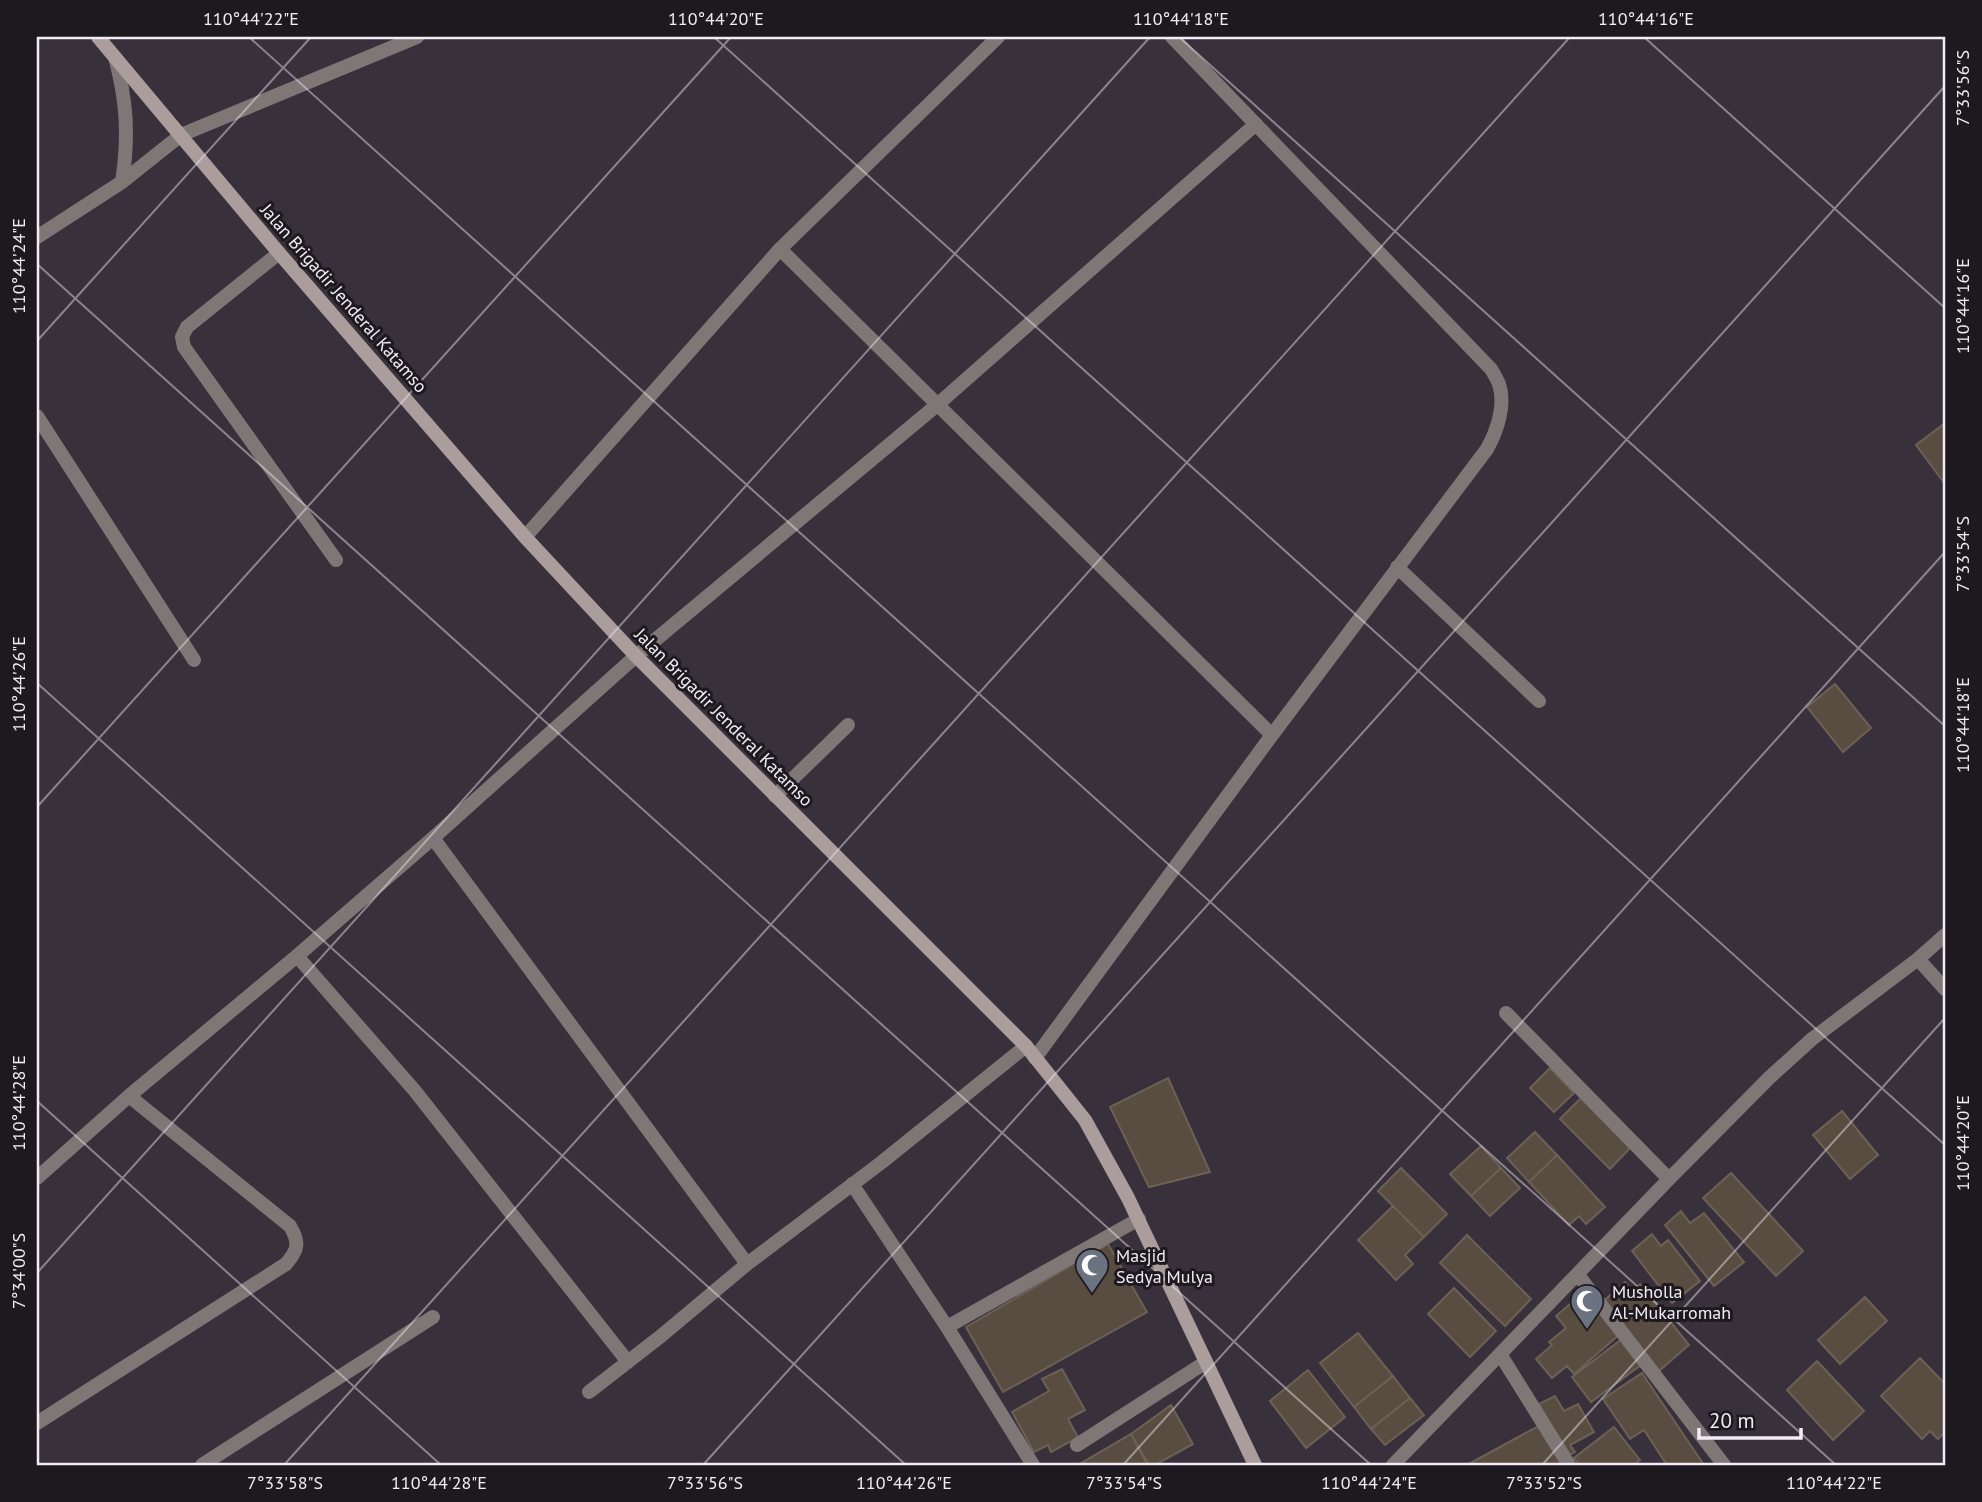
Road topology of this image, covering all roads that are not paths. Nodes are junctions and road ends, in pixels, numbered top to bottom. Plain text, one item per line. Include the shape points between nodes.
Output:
1 (98, 37) edge
2 (417, 37) edge
3 (998, 37) edge
4 (1172, 37) edge
5 (115, 57) junction
6 (1256, 124) junction
7 (181, 135) junction
8 (122, 182) junction
9 (37, 237) edge
10 (780, 249) junction
11 (279, 253) junction
12 (937, 405) junction
13 (37, 416) edge
14 (525, 537) junction
15 (336, 560) dead end
16 (1397, 566) junction
17 (636, 656) junction
18 (194, 660) dead end
19 (1539, 701) dead end
20 (848, 725) dead end
21 (1272, 735) junction
22 (775, 796) junction
23 (433, 838) junction
24 (1945, 935) edge
25 (297, 956) junction
26 (1918, 959) junction
27 (1945, 989) edge
28 (1506, 1013) dead end
29 (1026, 1046) junction
30 (1035, 1058) junction
31 (129, 1096) junction
32 (37, 1178) edge
33 (1669, 1179) junction
34 (852, 1184) junction
35 (1139, 1219) junction
36 (747, 1264) junction
37 (1578, 1275) junction
38 (433, 1317) dead end
39 (947, 1327) junction
40 (1500, 1354) junction
41 (628, 1362) junction
42 (1206, 1362) junction
43 (589, 1392) dead end
44 (37, 1423) edge
45 (1077, 1445) dead end
46 (202, 1465) edge
47 (1033, 1465) edge
48 (1255, 1465) edge
49 (1393, 1465) edge
50 (1569, 1465) edge
51 (1724, 1465) edge

1 - 5 main road, Jalan Brigadir Jenderal Katamso
2 - 7 street
3 - 10 street
4 - 6 street
5 - 7 main road, Jalan Brigadir Jenderal Katamso
5 - 8 street via 127,116
6 - 12 street
6 - 16 street via 1491,369 1500,385 1500,416 1487,449
7 - 8 street
7 - 11 main road, Jalan Brigadir Jenderal Katamso
8 - 9 street
10 - 12 street
10 - 14 street
11 - 14 main road, Jalan Brigadir Jenderal Katamso
11 - 15 street via 187,327 182,337 184,347
12 - 17 street
12 - 21 street
13 - 18 street
14 - 17 main road, Jalan Brigadir Jenderal Katamso
16 - 19 street
16 - 21 street
17 - 22 main road, Jalan Brigadir Jenderal Katamso
17 - 23 street
20 - 22 street
21 - 30 street
22 - 29 main road, Jalan Brigadir Jenderal Katamso
23 - 25 street
23 - 36 street
24 - 26 street
25 - 31 street
25 - 41 street via 415,1091
26 - 27 street
26 - 33 street via 1812,1039
28 - 33 street
29 - 30 main road, Jalan Brigadir Jenderal Katamso
29 - 34 street
30 - 35 main road, Jalan Brigadir Jenderal Katamso via 1085,1121
31 - 32 street
31 - 44 street via 290,1226 296,1246 286,1264
33 - 37 street
34 - 36 street
34 - 39 street
35 - 39 street
35 - 42 main road, Jalan Brigadir Jenderal Katamso
36 - 41 street
37 - 40 street
37 - 51 street
38 - 46 street
39 - 47 street
40 - 49 street
40 - 50 street
41 - 43 street
42 - 45 street
42 - 48 main road, Jalan Brigadir Jenderal Katamso

